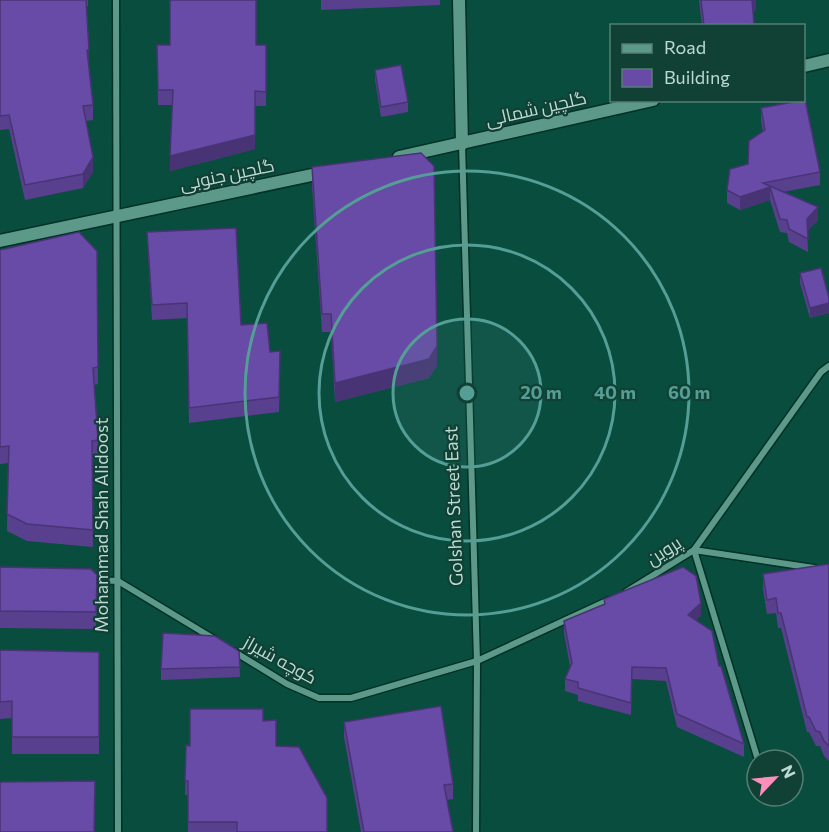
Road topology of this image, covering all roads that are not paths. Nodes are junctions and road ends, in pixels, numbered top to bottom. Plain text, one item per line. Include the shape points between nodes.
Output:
1 (116, 0) edge
2 (459, 0) edge
3 (829, 60) edge
4 (805, 66) edge
5 (643, 102) edge
6 (462, 144) junction
7 (381, 161) edge
8 (335, 171) edge
9 (115, 217) junction
10 (0, 241) edge
11 (829, 366) edge
12 (694, 550) junction
13 (827, 570) edge
14 (83, 580) edge
15 (118, 581) junction
16 (623, 594) edge
17 (614, 598) edge
18 (218, 641) edge
19 (227, 647) edge
20 (477, 661) junction
21 (754, 748) edge
22 (118, 832) edge
23 (477, 832) edge

1 - 9 street, Mohammad Shah Alidoost
2 - 6 main road, Golshan Street East
3 - 4 main road
5 - 6 main road, گلچین شمالی
6 - 7 main road
6 - 20 street, Golshan Street East
8 - 9 main road, گلچین جنوبی
9 - 10 main road, گلچین جنوبی
9 - 15 street, Mohammad Shah Alidoost
11 - 12 street, پروین
12 - 13 street
12 - 16 street, پروین
12 - 21 street
14 - 15 street
15 - 18 street, کوچه شیراز
15 - 22 street, Mohammad Shah Alidoost
17 - 20 street
19 - 20 street, کوچه شیراز via 287,684 319,698 351,698
20 - 23 street, Golshan Street East

